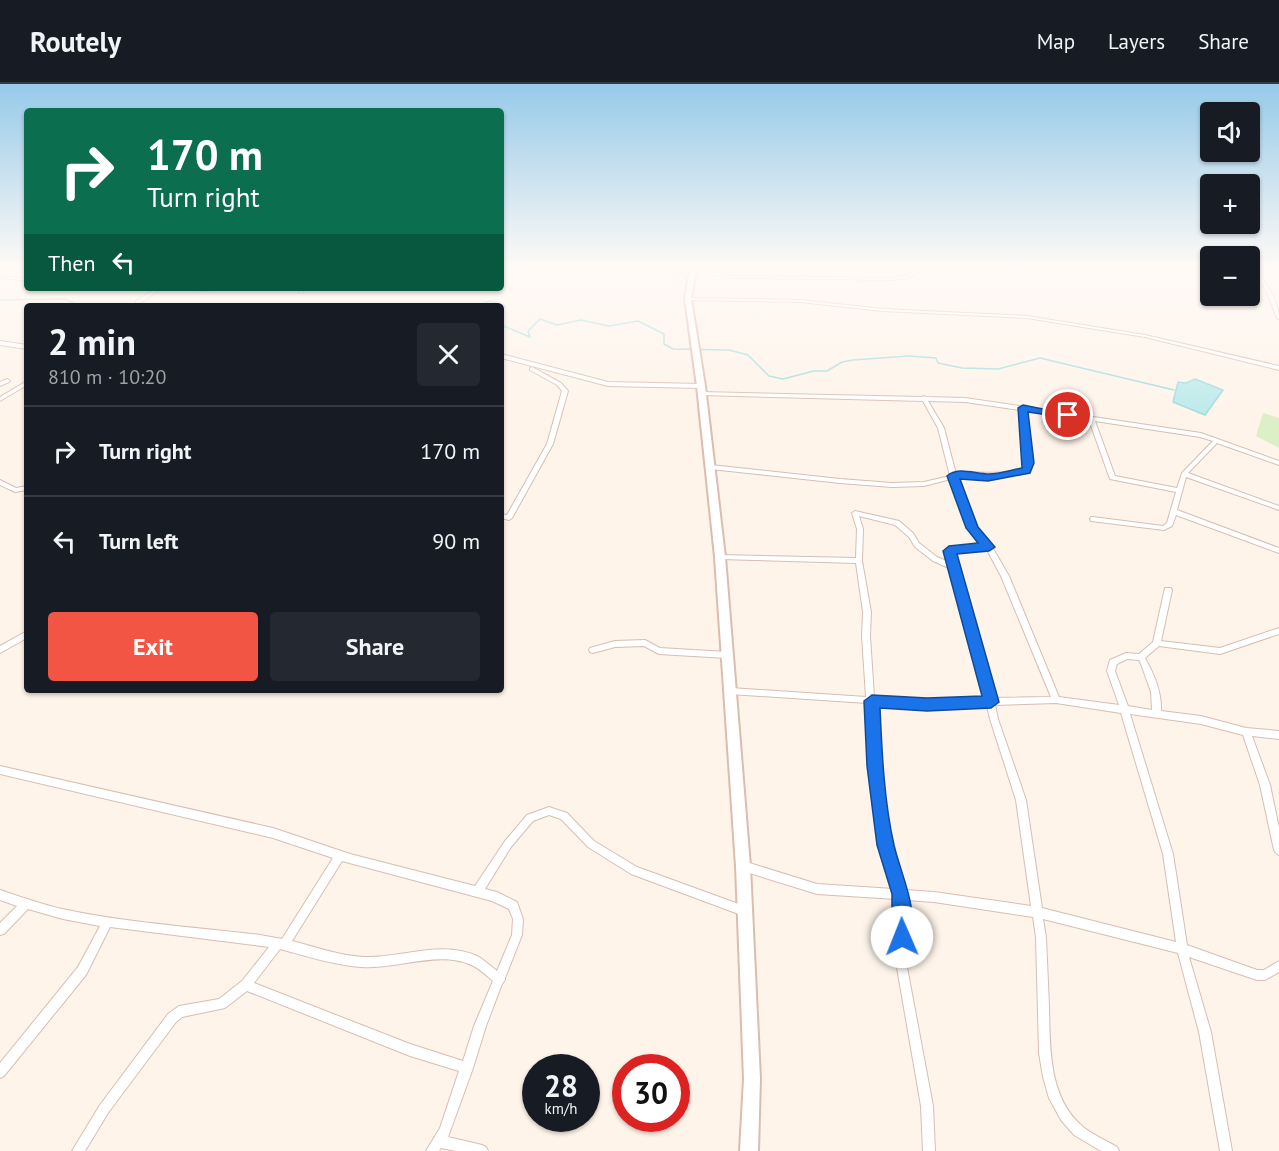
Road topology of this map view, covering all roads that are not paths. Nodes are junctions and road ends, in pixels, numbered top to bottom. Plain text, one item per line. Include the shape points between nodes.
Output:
1 (691, 319) edge
2 (1044, 319) edge
3 (0, 343) edge
4 (24, 347) edge
5 (504, 357) edge
6 (526, 365) junction
7 (1279, 368) edge
8 (7, 381) dead end
9 (0, 384) edge
10 (24, 386) edge
11 (701, 390) junction
12 (924, 398) junction
13 (0, 399) edge
14 (1023, 408) junction
15 (1091, 419) junction
16 (1217, 440) junction
17 (1279, 463) edge
18 (711, 466) junction
19 (1184, 474) junction
20 (953, 476) junction
21 (0, 482) edge
22 (24, 488) edge
23 (1179, 490) junction
24 (1279, 508) edge
25 (1173, 511) junction
26 (504, 517) edge
27 (1093, 519) dead end
28 (989, 547) junction
29 (1279, 551) edge
30 (720, 557) junction
31 (859, 561) junction
32 (954, 567) junction
33 (1168, 590) dead end
34 (1279, 632) edge
35 (24, 636) edge
36 (1158, 643) junction
37 (0, 650) edge
38 (593, 650) dead end
39 (727, 655) junction
40 (1142, 657) junction
41 (730, 692) junction
42 (1056, 700) junction
43 (872, 701) junction
44 (991, 702) junction
45 (1125, 711) junction
46 (1156, 714) junction
47 (1246, 732) junction
48 (1279, 735) edge
49 (0, 770) edge
50 (11, 774) junction
51 (0, 778) edge
52 (1279, 850) edge
53 (340, 856) junction
54 (743, 866) junction
55 (477, 892) junction
56 (901, 894) junction
57 (0, 895) edge
58 (25, 905) junction
59 (744, 911) junction
60 (1036, 912) junction
61 (107, 923) junction
62 (0, 930) edge
63 (281, 944) junction
64 (1182, 949) junction
65 (1279, 966) edge
66 (500, 980) junction
67 (246, 985) junction
68 (467, 1068) junction
69 (0, 1072) edge
70 (436, 1146) edge
71 (78, 1151) edge
72 (482, 1151) edge
73 (749, 1151) edge
74 (929, 1151) edge
75 (1113, 1151) edge
76 (1226, 1151) edge

1 - 11 main road
2 - 7 street via 1145,336
3 - 4 street
5 - 6 street
6 - 11 street via 608,384
6 - 26 street via 565,391 550,444 509,518
8 - 9 street
10 - 13 street
11 - 12 street via 829,399
11 - 18 main road
12 - 14 street
12 - 20 street via 941,428
14 - 15 street
14 - 20 street via 1029,463 1026,471 988,478
15 - 16 street
15 - 23 street via 1112,478
16 - 17 street
16 - 19 street
18 - 20 street via 918,485
18 - 30 main road
19 - 23 street
19 - 24 street
20 - 28 street via 972,528
21 - 22 street via 15,490
23 - 25 street
25 - 27 street via 1170,524 1164,528
25 - 29 street
28 - 32 street via 949,551
28 - 42 street via 1014,594
30 - 31 street
30 - 39 main road
31 - 32 street via 860,529 855,513 897,523 935,560
31 - 43 street via 867,612
32 - 44 street
33 - 36 street
34 - 36 street via 1220,651
35 - 37 street
36 - 40 street
38 - 39 street via 645,642 659,651
39 - 41 main road
40 - 45 street via 1126,656 1110,666
40 - 46 street via 1155,690
41 - 43 street
41 - 54 main road
42 - 44 street
42 - 45 street
43 - 44 street
43 - 56 street via 885,845
44 - 60 street via 1021,800
45 - 46 street
45 - 64 street via 1167,854
46 - 47 street
47 - 48 street
47 - 52 street via 1265,784
49 - 50 street
50 - 51 street
50 - 53 street via 273,833
53 - 55 street
53 - 63 street
54 - 56 street via 817,889
54 - 59 main road
55 - 59 street via 530,818 549,811 564,816 598,850 634,871
55 - 66 street via 506,901 517,914 518,929
56 - 60 street
56 - 74 street via 901,962 927,1106
57 - 58 street
58 - 61 street
58 - 62 street
59 - 73 main road via 752,1079
60 - 64 street
60 - 75 street via 1045,987 1046,1053 1055,1098 1078,1131
61 - 63 street
61 - 69 street via 82,971
63 - 66 street via 362,962 455,955 476,962
63 - 67 street
64 - 65 street via 1257,975 1265,975
64 - 76 street via 1205,1032
66 - 68 street
67 - 68 street via 410,1050
67 - 71 street via 221,1004 179,1012 172,1018 104,1109
68 - 70 street
70 - 72 street

